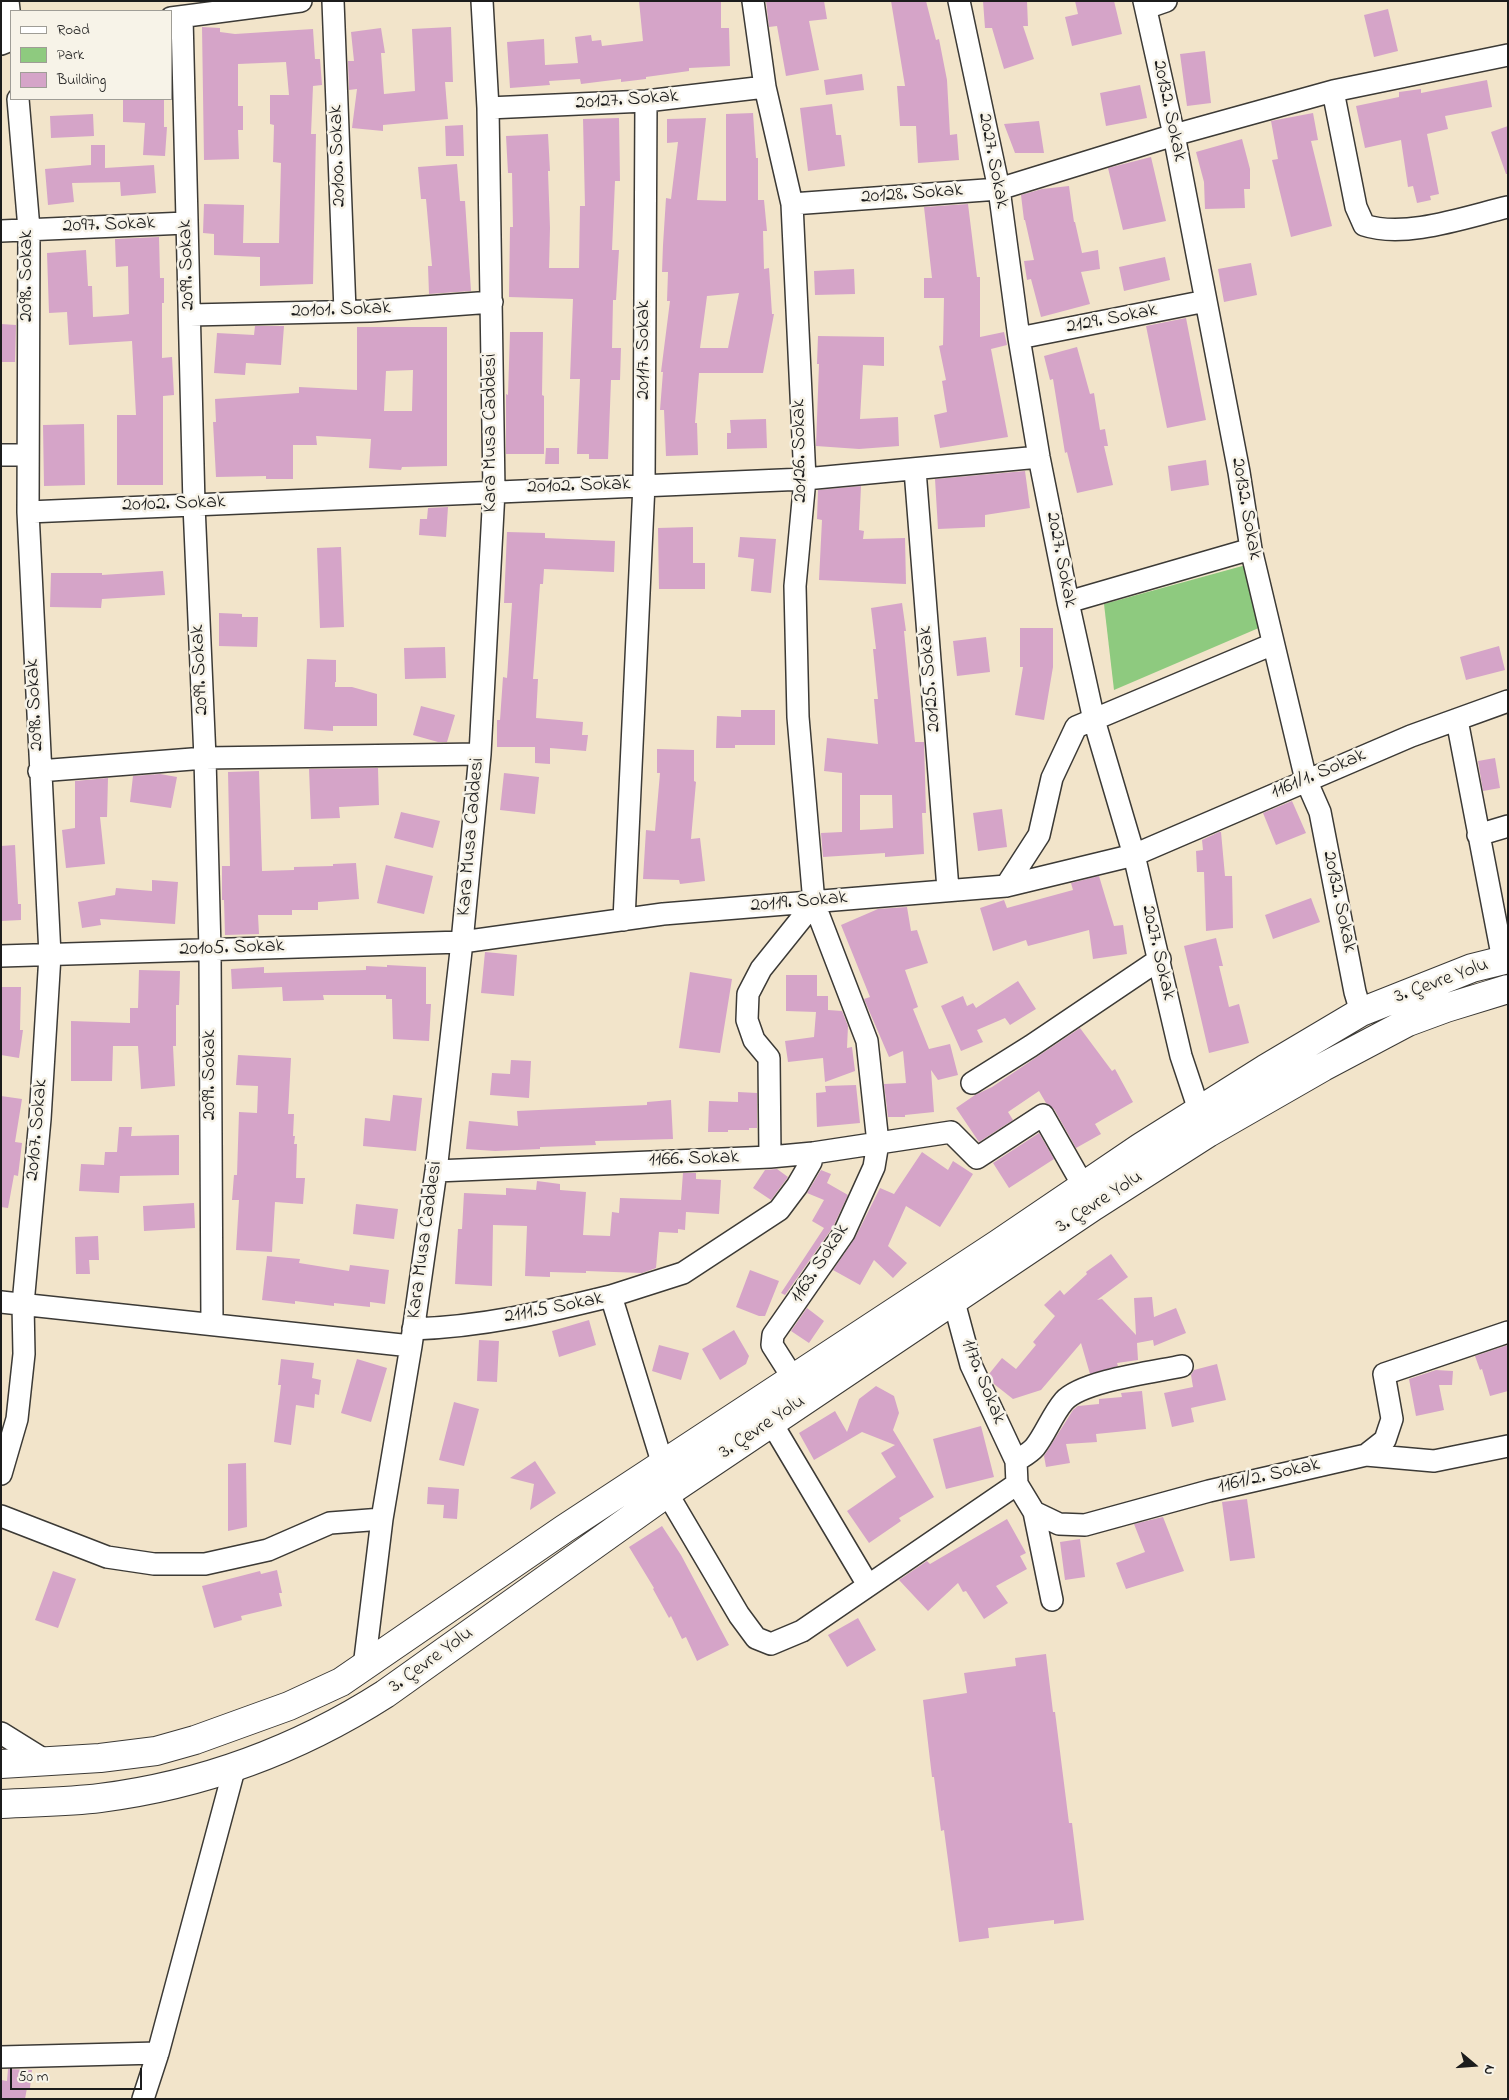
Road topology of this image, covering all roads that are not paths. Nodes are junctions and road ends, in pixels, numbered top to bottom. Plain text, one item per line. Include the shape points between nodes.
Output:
1 (8, 1) edge
2 (300, 1) edge
3 (333, 1) edge
4 (482, 1) edge
5 (753, 1) edge
6 (959, 1) edge
7 (1166, 1) edge
8 (1145, 5) edge
9 (176, 18) edge
10 (10, 19) edge
11 (1508, 54) edge
12 (765, 87) junction
13 (1333, 91) junction
14 (18, 100) edge
15 (646, 101) junction
16 (488, 108) junction
17 (1174, 135) junction
18 (998, 189) junction
19 (792, 204) junction
20 (1508, 207) edge
21 (186, 223) junction
22 (29, 229) junction
23 (1, 231) edge
24 (1206, 301) junction
25 (492, 302) junction
26 (345, 311) junction
27 (190, 315) junction
28 (1019, 338) junction
29 (27, 454) junction
30 (1, 455) edge
31 (1039, 457) junction
32 (915, 470) junction
33 (805, 479) junction
34 (644, 484) junction
35 (494, 490) junction
36 (194, 505) junction
37 (28, 512) junction
38 (1251, 549) junction
39 (1068, 602) junction
40 (1273, 644) junction
41 (1508, 701) edge
42 (1094, 720) junction
43 (1457, 720) junction
44 (480, 754) junction
45 (205, 758) junction
46 (39, 771) junction
47 (1306, 780) junction
48 (1508, 826) edge
49 (1478, 835) junction
50 (1134, 855) junction
51 (1006, 886) junction
52 (948, 889) junction
53 (814, 903) junction
54 (624, 920) junction
55 (462, 942) junction
56 (210, 950) junction
57 (50, 955) junction
58 (1, 956) edge
59 (1160, 959) junction
60 (1505, 959) edge
61 (1508, 989) edge
62 (1361, 1012) junction
63 (972, 1083) dead end
64 (1199, 1110) junction
65 (878, 1143) junction
66 (813, 1153) junction
67 (770, 1157) junction
68 (436, 1171) junction
69 (1084, 1186) junction
70 (611, 1296) junction
71 (1, 1302) edge
72 (954, 1302) junction
73 (23, 1304) junction
74 (212, 1323) junction
75 (1508, 1332) edge
76 (412, 1337) junction
77 (1182, 1366) dead end
78 (793, 1378) junction
79 (772, 1422) junction
80 (1508, 1446) edge
81 (1366, 1455) junction
82 (1016, 1461) junction
83 (663, 1464) junction
84 (1, 1474) edge
85 (1017, 1484) junction
86 (667, 1493) junction
87 (1034, 1512) junction
88 (1, 1516) edge
89 (382, 1519) junction
90 (868, 1585) junction
91 (1052, 1600) dead end
92 (364, 1667) junction
93 (1, 1733) edge
94 (46, 1761) junction
95 (1, 1764) edge
96 (235, 1766) junction
97 (1, 1804) edge
98 (158, 2053) junction
99 (1, 2058) edge
100 (143, 2099) edge

1 - 10 street
2 - 9 street
3 - 26 street, 20100. Sokak
4 - 16 street, Kara Musa Caddesi
5 - 12 street, 20126. Sokak
6 - 18 street, 2027. Sokak
7 - 8 street
8 - 17 street, 20132. Sokak
9 - 21 street, 2099. Sokak
11 - 13 street, 20128. Sokak
12 - 15 street, 20127. Sokak
12 - 19 street, 20126. Sokak
13 - 17 street, 20128. Sokak
13 - 20 street via 1356,207 1364,225 1378,230 1418,228
14 - 22 street, 2098. Sokak
15 - 16 street, 20127. Sokak
15 - 34 street, 20117. Sokak
16 - 25 street, Kara Musa Caddesi
17 - 18 street, 20128. Sokak
17 - 24 street, 20132. Sokak
18 - 19 street, 20128. Sokak
18 - 28 street, 2027. Sokak
19 - 33 street, 20126. Sokak
21 - 22 street, 2097. Sokak
21 - 27 street, 2099. Sokak
22 - 23 street, 2097. Sokak
22 - 29 street, 2098. Sokak
24 - 28 street, 2129. Sokak
24 - 38 street, 20132. Sokak
25 - 26 street, 20101. Sokak
25 - 35 street, Kara Musa Caddesi
26 - 27 street, 20101. Sokak
27 - 36 street, 2099. Sokak
28 - 31 street, 2027. Sokak
29 - 30 street
29 - 37 street, 2098. Sokak
31 - 32 street, 20102. Sokak
31 - 39 street, 2027. Sokak
32 - 33 street, 20102. Sokak
32 - 52 street, 20125. Sokak
33 - 34 street, 20102. Sokak
33 - 53 street, 20126. Sokak via 795,586 798,717
34 - 35 street, 20102. Sokak
34 - 54 street, 20117. Sokak
35 - 36 street, 20102. Sokak
35 - 44 street, Kara Musa Caddesi
36 - 37 street, 20102. Sokak
36 - 45 street, 2099. Sokak
37 - 46 street, 2098. Sokak
38 - 39 street
38 - 40 street, 20132. Sokak
39 - 42 street, 2027. Sokak
40 - 42 street
40 - 47 street, 20132. Sokak
41 - 43 street, 1161/1. Sokak
42 - 50 street, 2027. Sokak
42 - 51 street via 1076,727 1052,778 1039,835
43 - 47 street, 1161/1. Sokak
43 - 49 street
44 - 45 street
44 - 55 street, Kara Musa Caddesi
45 - 46 street
45 - 56 street, 2099. Sokak
46 - 57 street, 2098. Sokak
47 - 50 street, 1161/1. Sokak
47 - 62 street, 20132. Sokak via 1320,812
48 - 49 street
49 - 60 street
50 - 51 street, 20119. Sokak
50 - 59 street, 2027. Sokak
51 - 52 street, 20119. Sokak
52 - 53 street, 20119. Sokak
53 - 54 street, 20119. Sokak via 663,914
53 - 65 street, 20126. Sokak via 867,1041
53 - 67 street via 762,969 748,994 747,1020 754,1040 768,1058
54 - 55 street, 20119. Sokak
55 - 56 street, 20105. Sokak
55 - 68 street, Kara Musa Caddesi
56 - 57 street, 20105. Sokak
56 - 74 street, 2099. Sokak
57 - 58 street, 20105. Sokak
57 - 73 street, 20107. Sokak via 40,1120
59 - 63 street
59 - 64 street, 2027. Sokak via 1181,1056
60 - 62 main road, 3. Çevre Yolu via 1472,968
61 - 72 main road, 3. Çevre Yolu via 1408,1022 1323,1067 1208,1133
62 - 64 main road, 3. Çevre Yolu
64 - 69 main road, 3. Çevre Yolu
65 - 66 street, 1166. Sokak
65 - 69 street, 1166. Sokak via 951,1132 977,1158 1043,1115
65 - 78 street, 1163. Sokak via 874,1167 844,1233 773,1335 772,1345
66 - 67 street, 1166. Sokak
66 - 70 street via 797,1186 779,1210 683,1273
67 - 68 street, 1166. Sokak
68 - 76 street, Kara Musa Caddesi
69 - 78 main road, 3. Çevre Yolu
70 - 76 street, 2111.5 Sokak
70 - 83 street, 2111.5 Sokak
71 - 73 street, 2111.5 Sokak
72 - 79 main road, 3. Çevre Yolu
72 - 82 street, 1170. Sokak via 971,1365
73 - 74 street, 2111.5 Sokak
73 - 84 street, 20107. Sokak via 24,1354 17,1419
74 - 76 street, 2111.5 Sokak
75 - 81 street via 1384,1374 1392,1419 1385,1440
76 - 89 street, Kara Musa Caddesi
77 - 82 street via 1078,1391 1065,1400 1034,1448
78 - 83 main road, 3. Çevre Yolu
79 - 86 main road, 3. Çevre Yolu
79 - 90 street
80 - 81 street, 1161/2. Sokak via 1434,1461
81 - 87 street, 1161/2. Sokak via 1209,1491 1084,1525 1060,1524
82 - 85 street
83 - 92 main road, 3. Çevre Yolu
85 - 87 street
85 - 90 street
86 - 90 street via 756,1638 771,1644 802,1631
86 - 96 main road, 3. Çevre Yolu via 385,1694 300,1741
87 - 91 street
88 - 89 street via 108,1557 154,1564 205,1564 268,1550 330,1523
89 - 92 street, Kara Musa Caddesi
92 - 94 main road, 3. Çevre Yolu via 318,1694 195,1740 132,1755
93 - 94 street
94 - 95 main road, 3. Çevre Yolu
96 - 97 main road, 3. Çevre Yolu via 181,1782 113,1796
96 - 98 street
98 - 99 street
98 - 100 street

